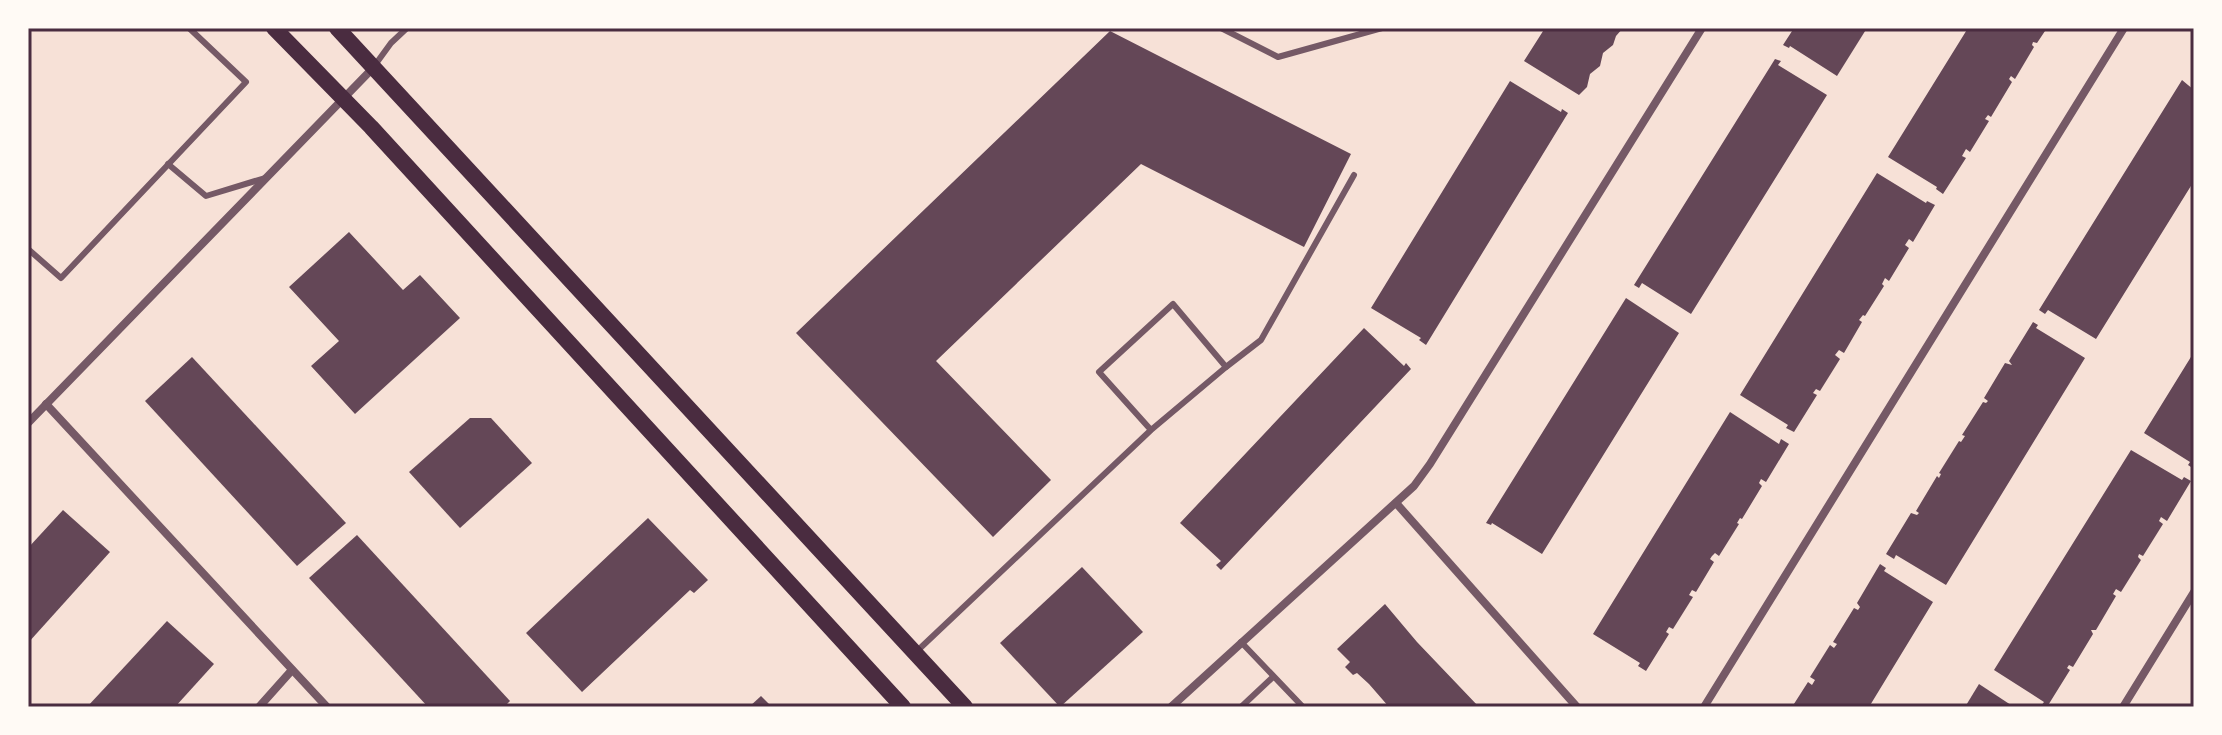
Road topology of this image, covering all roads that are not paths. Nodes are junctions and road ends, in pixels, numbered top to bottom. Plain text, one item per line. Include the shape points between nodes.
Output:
1 (189, 28) edge
2 (274, 28) edge
3 (337, 28) edge
4 (407, 28) edge
5 (1221, 28) edge
6 (1382, 28) edge
7 (1702, 28) edge
8 (2124, 28) edge
9 (373, 68) junction
10 (342, 98) junction
11 (168, 164) junction
12 (1354, 175) dead end
13 (265, 178) junction
14 (28, 249) edge
15 (1226, 367) junction
16 (46, 404) junction
17 (28, 423) edge
18 (1151, 430) junction
19 (1396, 503) junction
20 (2194, 592) edge
21 (1241, 642) junction
22 (915, 653) junction
23 (292, 670) junction
24 (1273, 677) junction
25 (259, 707) edge
26 (327, 707) edge
27 (903, 707) edge
28 (965, 707) edge
29 (1171, 707) edge
30 (1241, 707) edge
31 (1303, 707) edge
32 (1577, 707) edge
33 (1704, 707) edge
34 (2123, 707) edge

1 - 11 lane via 246,82
2 - 10 main road
3 - 9 main road
4 - 9 lane
5 - 6 lane via 1278,57
7 - 19 street via 1430,464
8 - 33 street
9 - 10 street
9 - 22 main road
10 - 13 street
10 - 27 main road
11 - 13 lane via 206,196
11 - 14 lane via 61,278
12 - 15 lane via 1261,340
13 - 16 street
15 - 18 lane
15 - 18 lane via 1173,304 1099,372
16 - 17 street
16 - 23 street
18 - 22 lane
19 - 21 street
19 - 32 street
20 - 34 street
21 - 24 lane
21 - 29 street
22 - 28 main road
23 - 25 street
23 - 26 street
24 - 30 lane
24 - 31 lane

